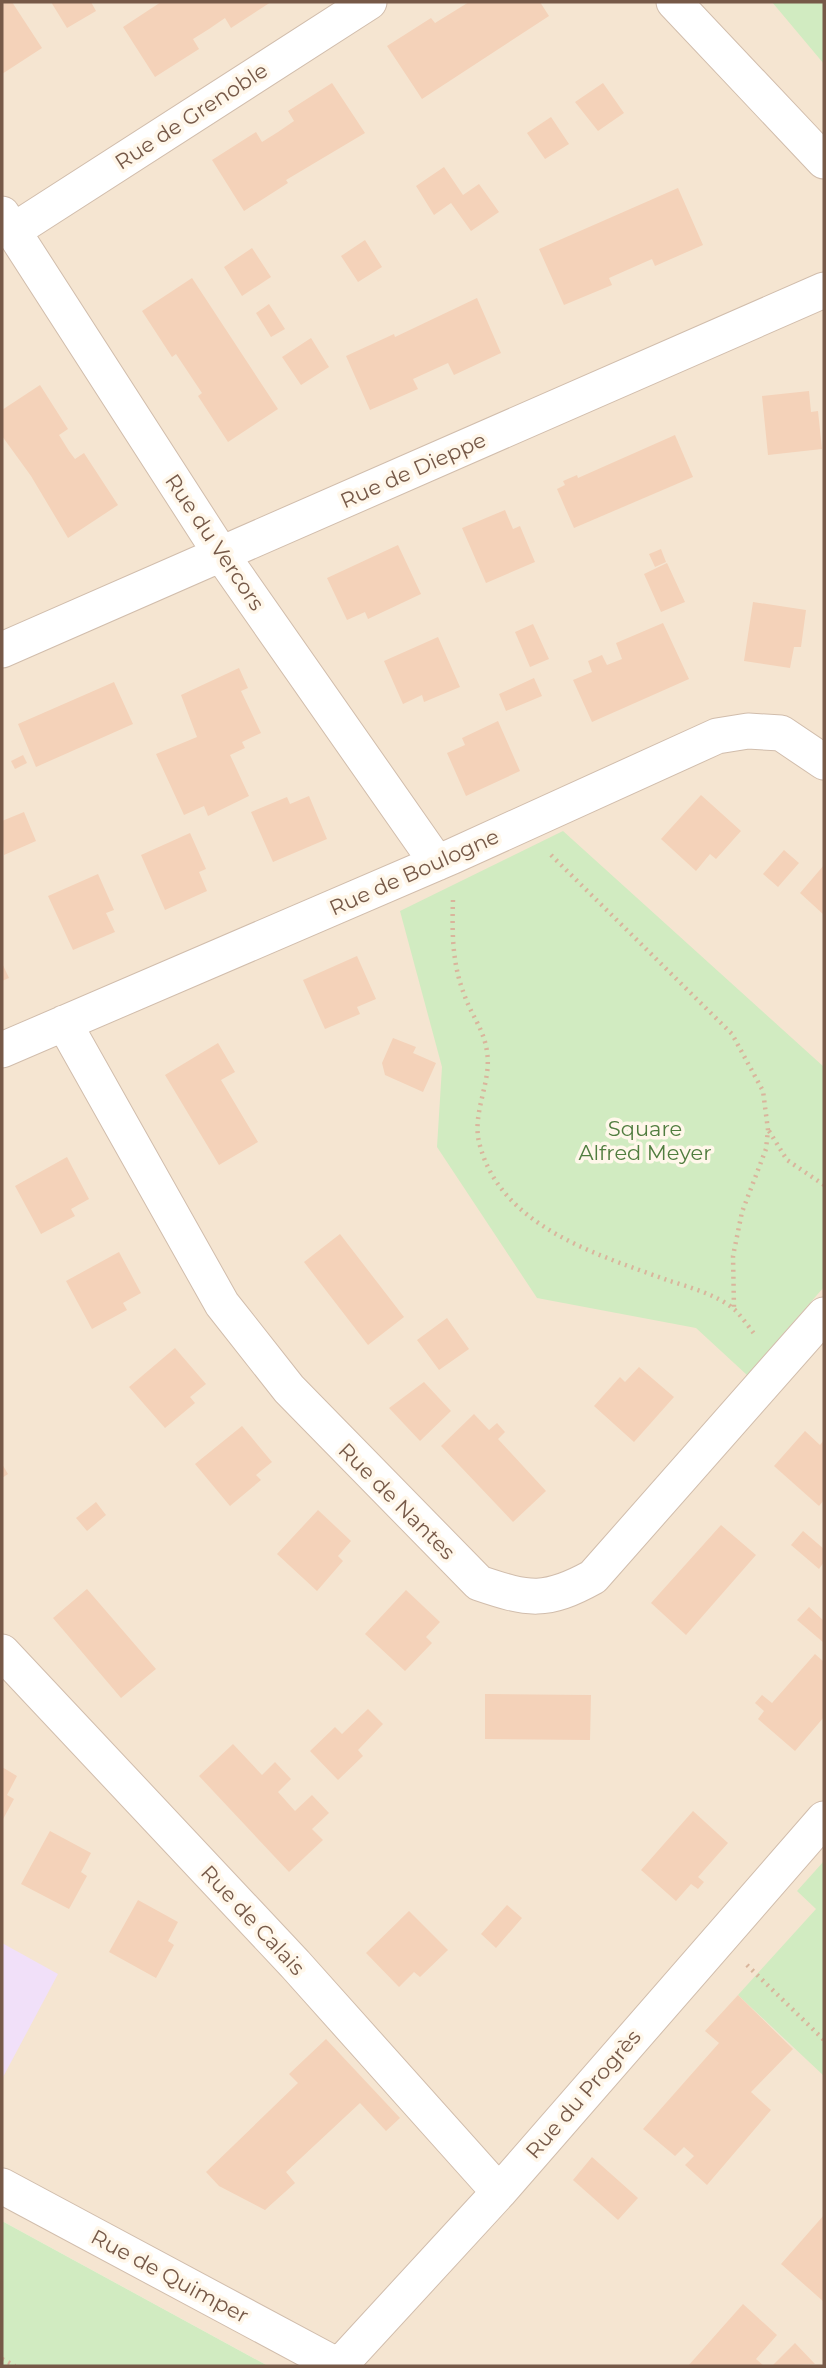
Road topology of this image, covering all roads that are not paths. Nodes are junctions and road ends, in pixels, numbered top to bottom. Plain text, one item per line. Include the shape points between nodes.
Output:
1 (369, 2) edge
2 (674, 2) edge
3 (824, 161) edge
4 (7, 223) edge
5 (824, 290) edge
6 (221, 554) junction
7 (2, 650) edge
8 (824, 762) edge
9 (445, 860) junction
10 (64, 1023) junction
11 (2, 1050) edge
12 (824, 1315) edge
13 (2, 1652) edge
14 (824, 1819) edge
15 (2, 2186) edge
16 (499, 2192) junction
17 (338, 2366) edge

1 - 4 street, Rue de Grenoble
2 - 3 street
4 - 6 street, Rue du Vercors
5 - 6 street, Rue de Dieppe
6 - 7 street, Rue de Dieppe
6 - 9 street, Rue du Vercors
8 - 9 street, Rue de Boulogne via 781,733 748,731 717,736
9 - 10 street, Rue de Boulogne
10 - 11 street, Rue de Boulogne
10 - 12 street, Rue de Nantes via 222,1304 289,1389 479,1583 521,1597 562,1594 593,1577
13 - 16 street, Rue de Calais via 295,1965
14 - 16 street, Rue du Progrès
15 - 17 street, Rue de Quimper
16 - 17 street, Rue du Progrès

